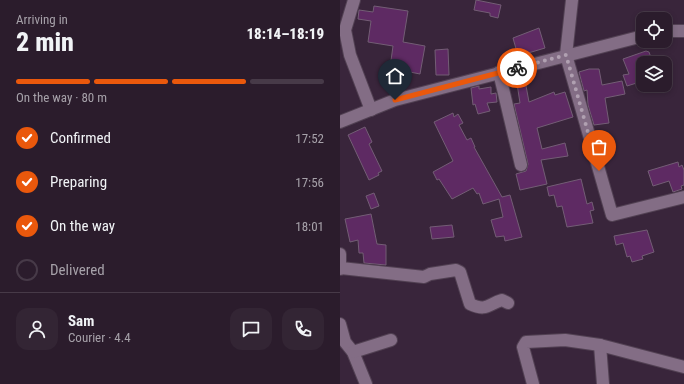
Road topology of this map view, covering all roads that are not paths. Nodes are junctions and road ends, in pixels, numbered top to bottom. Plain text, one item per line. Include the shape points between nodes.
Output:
1 (354, 0) edge
2 (572, 0) edge
3 (672, 31) edge
4 (684, 31) edge
5 (636, 38) edge
6 (566, 55) junction
7 (499, 72) junction
8 (371, 110) junction
9 (340, 122) edge
10 (521, 166) dead end
11 (684, 197) edge
12 (340, 254) edge
13 (341, 268) edge
14 (508, 303) dead end
15 (340, 324) edge
16 (391, 340) dead end
17 (600, 345) junction
18 (353, 352) junction
19 (683, 370) edge
20 (366, 384) edge
21 (533, 384) edge
22 (603, 384) edge

1 - 8 street via 345,30 350,55
2 - 6 street
3 - 4 street
5 - 6 street
6 - 7 street
6 - 11 street via 612,214
7 - 8 street via 395,100
7 - 10 street
8 - 9 street
12 - 13 street
13 - 14 street via 424,277 456,270 460,272 470,304 484,308 502,300
15 - 18 street via 345,342
16 - 18 street
17 - 19 street
17 - 21 street via 565,340 526,342 523,347
17 - 22 street
18 - 20 street

